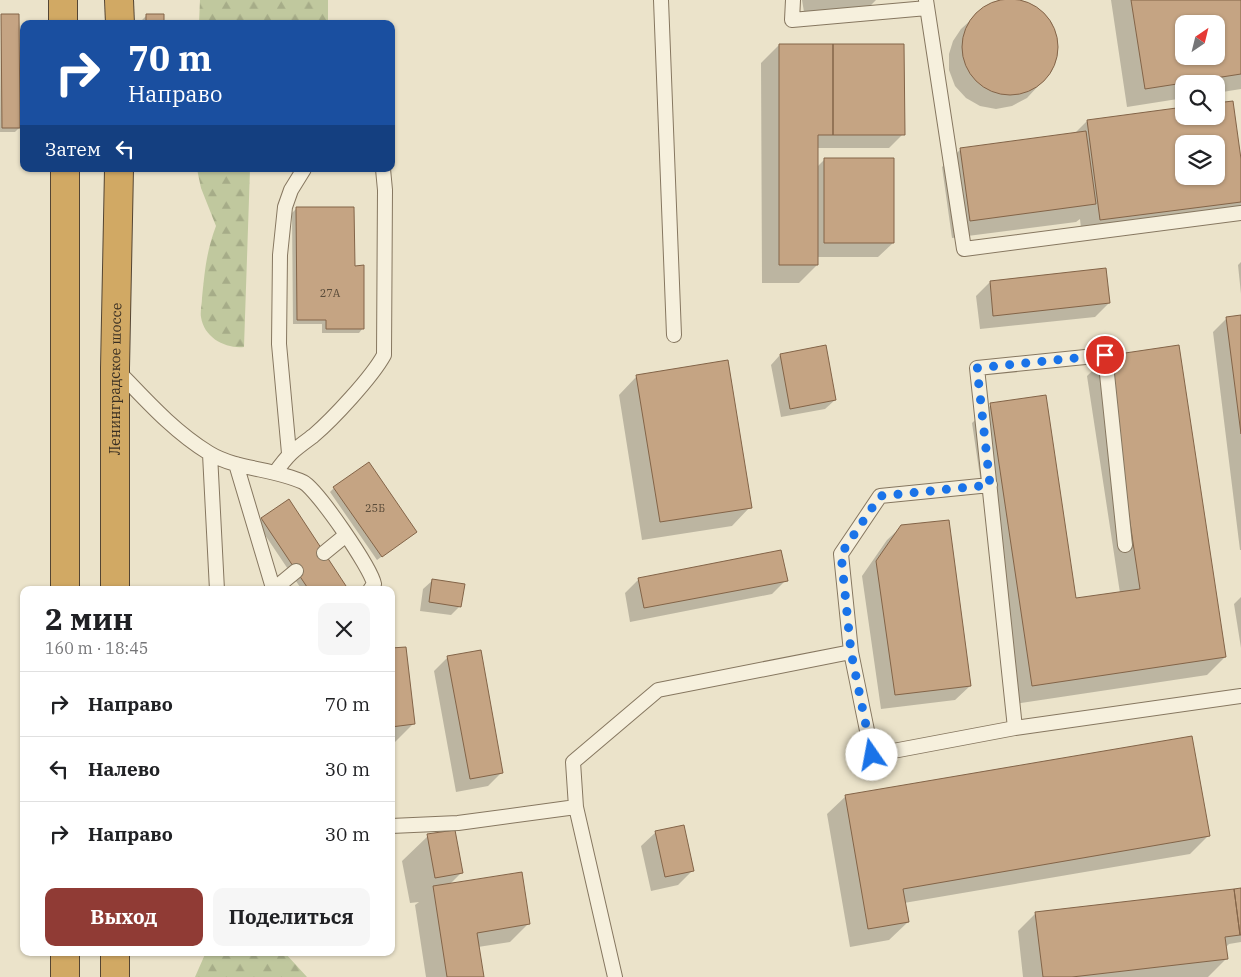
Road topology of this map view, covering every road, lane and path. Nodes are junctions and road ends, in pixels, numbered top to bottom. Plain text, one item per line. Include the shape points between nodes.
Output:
1 (63, 0) edge
2 (119, 0) edge
3 (661, 0) edge
4 (793, 0) edge
5 (926, 4) edge
6 (63, 20) edge
7 (120, 20) edge
8 (65, 172) edge
9 (119, 172) edge
10 (302, 172) edge
11 (383, 172) edge
12 (1241, 213) edge
13 (674, 335) dead end
14 (115, 368) junction
15 (289, 452) junction
16 (210, 454) junction
17 (236, 464) junction
18 (275, 473) junction
19 (990, 485) junction
20 (346, 535) junction
21 (1125, 545) dead end
22 (324, 553) dead end
23 (296, 571) dead end
24 (65, 586) edge
25 (115, 586) edge
26 (217, 586) edge
27 (272, 586) edge
28 (277, 586) edge
29 (373, 586) edge
30 (851, 652) junction
31 (1241, 696) edge
32 (1016, 728) junction
33 (576, 807) junction
34 (395, 826) edge
35 (65, 956) edge
36 (115, 956) edge
37 (65, 977) edge
38 (115, 977) edge
39 (615, 977) edge

1 - 6 highway
2 - 7 highway
3 - 13 lane
4 - 5 lane via 792,20
5 - 12 lane via 964,249
8 - 24 highway
9 - 14 highway, Ленинградское шоссе
10 - 15 lane via 290,190 285,207 280,255 279,344
11 - 15 lane via 384,355 376,369 314,435
14 - 16 lane via 178,431
14 - 25 highway, Ленинградское шоссе
15 - 18 lane
16 - 17 lane
16 - 26 lane
17 - 18 lane
17 - 27 lane
18 - 20 lane via 305,483
19 - 21 lane via 977,368 1105,355
19 - 30 lane via 880,496 841,554
19 - 32 lane
20 - 22 lane
20 - 29 lane via 372,576
23 - 28 lane
30 - 32 lane via 872,755
30 - 33 lane via 658,690 573,762
31 - 32 lane
33 - 34 lane via 458,823
33 - 39 lane
35 - 37 highway
36 - 38 highway

